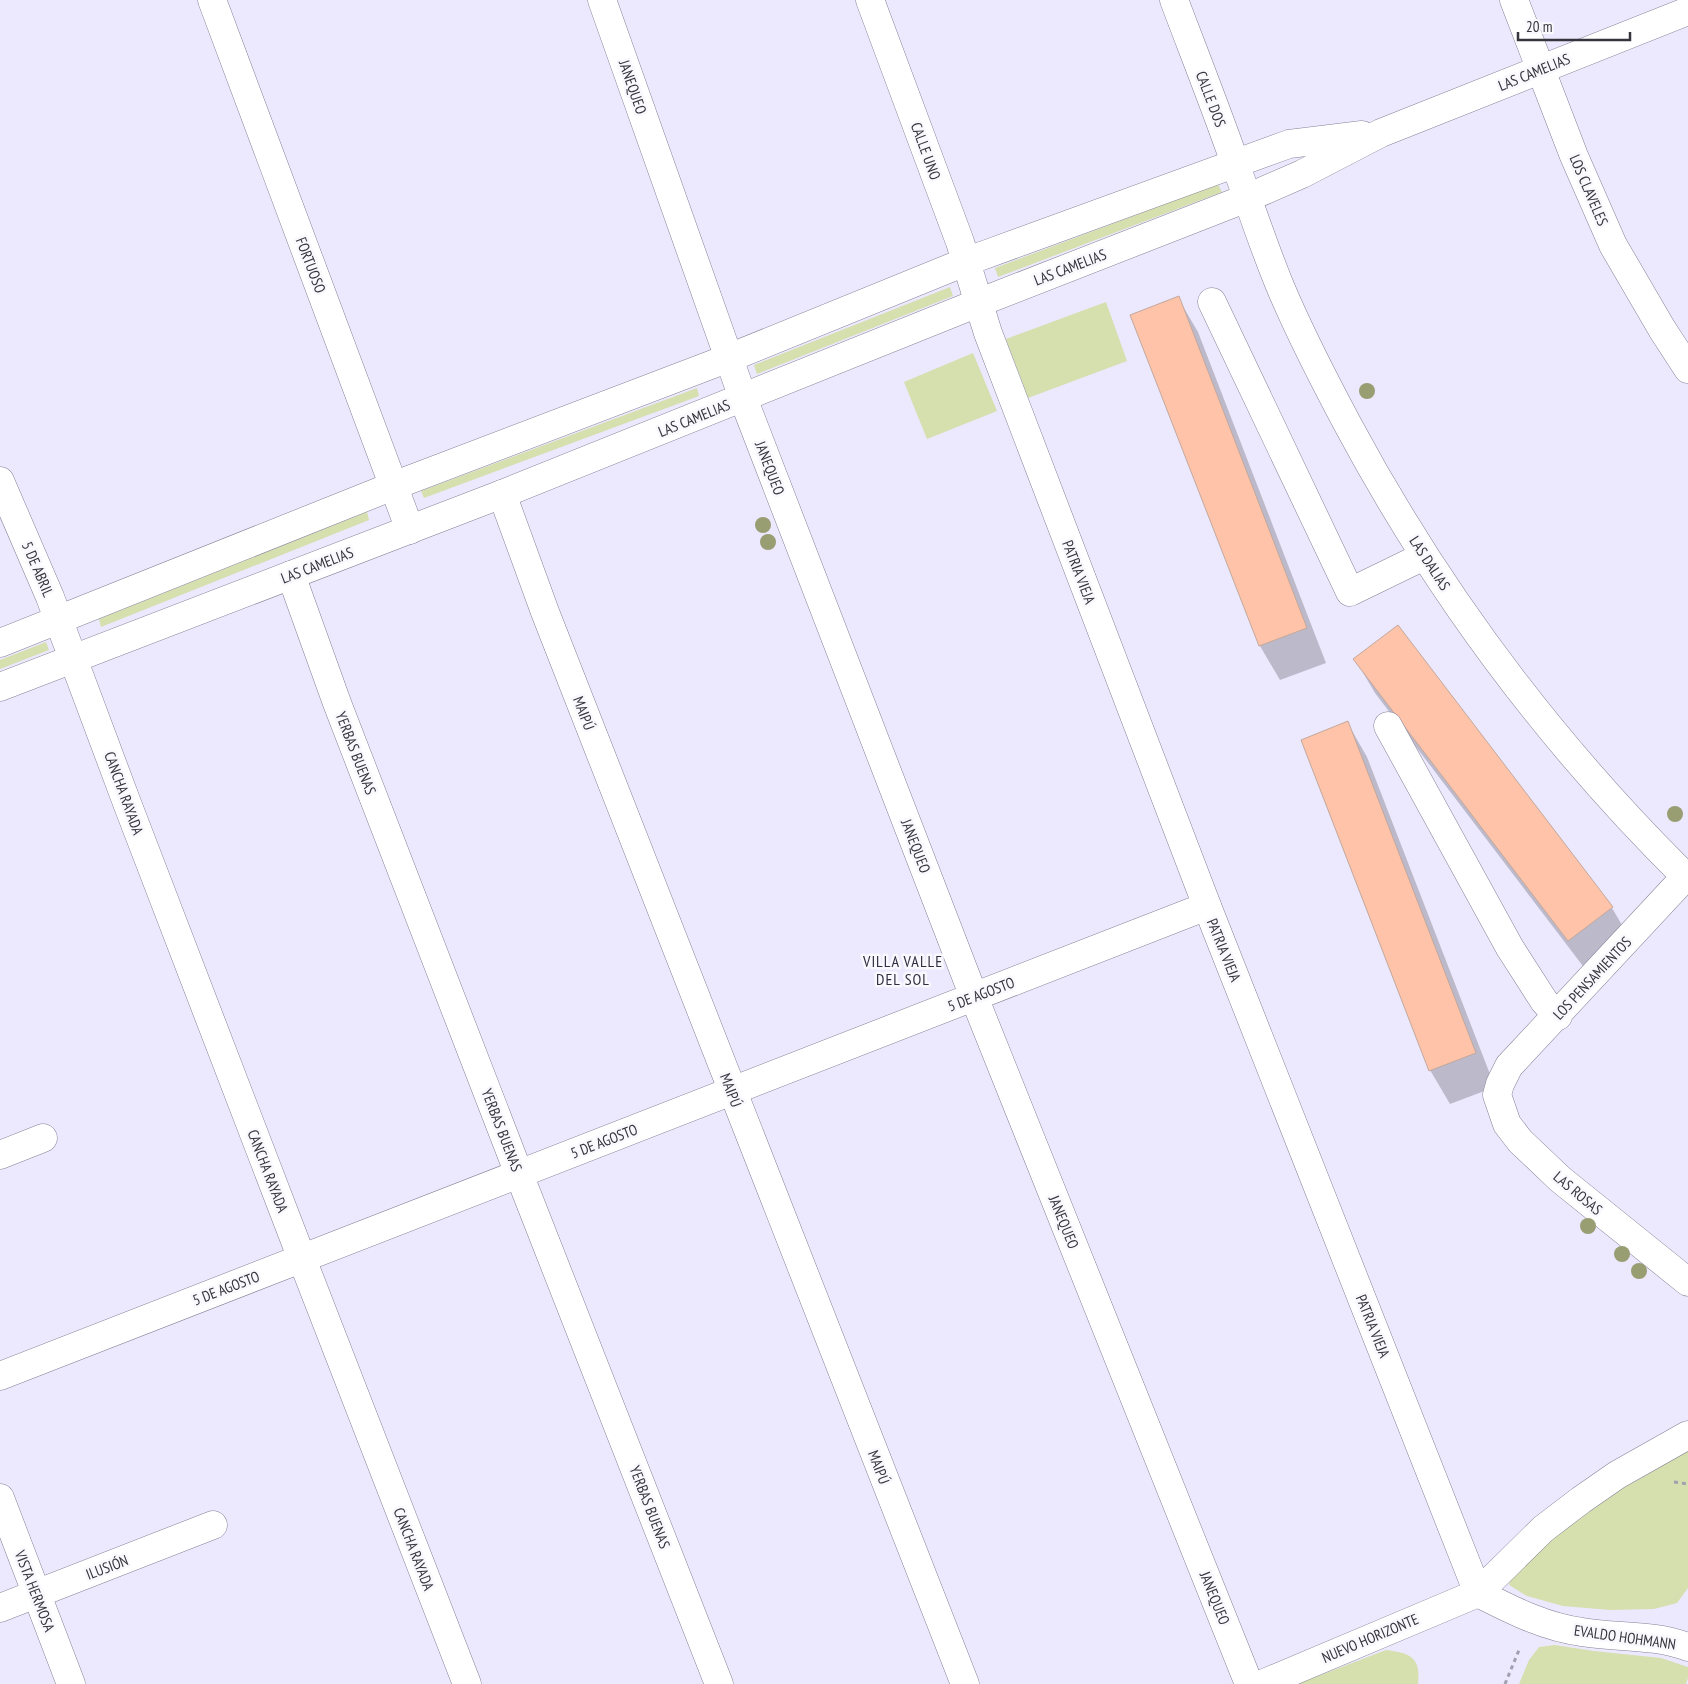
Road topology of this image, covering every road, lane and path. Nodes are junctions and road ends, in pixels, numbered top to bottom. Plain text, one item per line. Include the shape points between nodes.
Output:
1 (212, 0) edge
2 (602, 0) edge
3 (870, 0) edge
4 (1174, 0) edge
5 (1514, 0) edge
6 (1688, 11) edge
7 (1541, 69) junction
8 (1381, 133) junction
9 (1236, 163) junction
10 (1247, 198) junction
11 (965, 262) junction
12 (1212, 302) dead end
13 (978, 303) junction
14 (729, 358) junction
15 (1688, 369) edge
16 (743, 398) junction
17 (0, 481) edge
18 (393, 486) junction
19 (502, 494) junction
20 (410, 530) junction
21 (1424, 556) junction
22 (290, 575) junction
23 (59, 620) junction
24 (0, 643) edge
25 (74, 657) junction
26 (0, 687) edge
27 (1388, 726) dead end
28 (1687, 876) edge
29 (1207, 906) junction
30 (974, 997) junction
31 (1558, 1016) junction
32 (1500, 1084) joint
33 (732, 1091) junction
34 (44, 1138) dead end
35 (0, 1155) edge
36 (519, 1174) junction
37 (302, 1259) junction
38 (1688, 1282) edge
39 (0, 1376) edge
40 (1688, 1435) edge
41 (0, 1498) edge
42 (213, 1525) dead end
43 (1478, 1593) junction
44 (36, 1594) junction
45 (0, 1608) edge
46 (1688, 1647) edge
47 (71, 1684) edge
48 (467, 1684) edge
49 (719, 1684) edge
50 (965, 1684) edge
51 (1249, 1684) edge
52 (1262, 1684) edge

1 - 18 street, FORTUOSO
2 - 14 street, JANEQUEO
3 - 11 street, CALLE UNO
4 - 9 street, CALLE DOS
5 - 7 street, LOS CLAVELES
6 - 7 street, LAS CAMELIAS
7 - 8 street, LAS CAMELIAS
7 - 15 street, LOS CLAVELES via 1613,245
8 - 9 street, LAS CAMELIAS via 1289,144
8 - 10 street, LAS CAMELIAS
9 - 10 street, CALLE DOS
9 - 11 street, LAS CAMELIAS
10 - 13 street, LAS CAMELIAS
10 - 21 street, LAS DALIAS via 1280,286 1324,379 1371,468
11 - 13 street, CALLE UNO
11 - 14 street, LAS CAMELIAS
12 - 21 street via 1350,592
13 - 16 street, LAS CAMELIAS
13 - 29 street, PATRIA VIEJA
14 - 16 street, JANEQUEO
14 - 18 street, LAS CAMELIAS
16 - 19 street, LAS CAMELIAS
16 - 30 street, JANEQUEO
17 - 23 street, 5 DE ABRIL
18 - 20 street, FORTUOSO
18 - 23 street, LAS CAMELIAS
19 - 20 street, LAS CAMELIAS
19 - 33 street, MAIPÚ
20 - 22 street, LAS CAMELIAS
21 - 28 street, LAS DALIAS via 1481,640 1543,721 1609,798
22 - 25 street, LAS CAMELIAS
22 - 36 street, YERBAS BUENAS
23 - 24 street, LAS CAMELIAS
23 - 25 street, 5 DE ABRIL
25 - 26 street, LAS CAMELIAS
25 - 37 street, CANCHA RAYADA
27 - 31 street via 1510,948 1544,1001
28 - 31 street, LOS PENSAMIENTOS
29 - 30 street, 5 DE AGOSTO
29 - 43 street, PATRIA VIEJA
30 - 33 street, 5 DE AGOSTO
30 - 51 street, JANEQUEO
31 - 32 street, LOS PENSAMIENTOS via 1509,1066
32 - 38 street, LAS ROSAS via 1497,1095 1500,1108 1520,1141 1560,1179
33 - 36 street, 5 DE AGOSTO
33 - 50 street, MAIPÚ
34 - 35 street
36 - 37 street, 5 DE AGOSTO
36 - 49 street, YERBAS BUENAS
37 - 39 street, 5 DE AGOSTO
37 - 48 street, CANCHA RAYADA
40 - 43 street via 1617,1475 1581,1500 1543,1530
41 - 44 street, VISTA HERMOSA
42 - 44 street, ILUSIÓN
43 - 46 street, EVALDO HOHMANN via 1531,1620 1558,1627 1581,1632 1642,1636
43 - 52 street, NUEVO HORIZONTE
44 - 45 street, ILUSIÓN
44 - 47 street, VISTA HERMOSA

